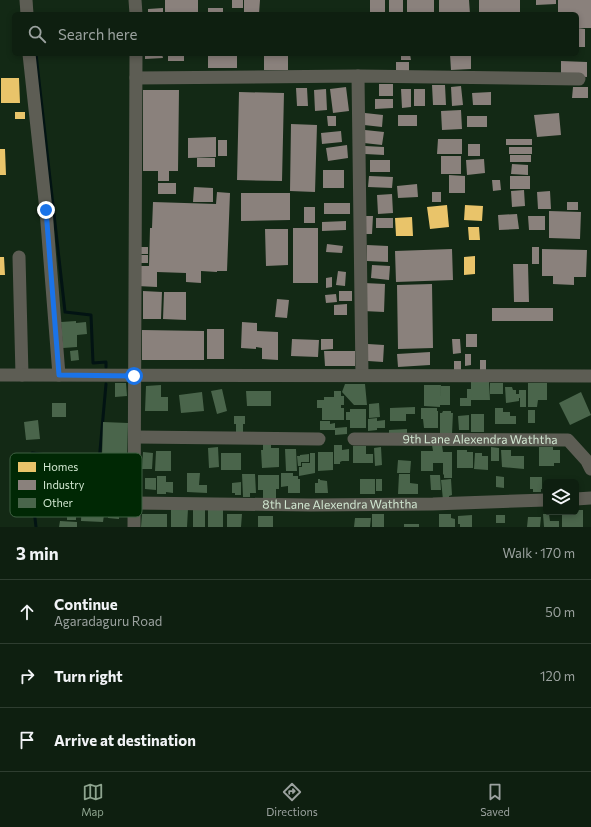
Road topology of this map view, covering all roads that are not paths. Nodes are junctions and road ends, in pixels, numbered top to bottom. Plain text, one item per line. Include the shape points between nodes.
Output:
1 (26, 0) edge
2 (135, 0) edge
3 (27, 12) edge
4 (136, 12) edge
5 (29, 56) edge
6 (136, 56) edge
7 (358, 76) junction
8 (136, 78) junction
9 (579, 79) dead end
10 (19, 257) dead end
11 (0, 375) edge
12 (22, 375) junction
13 (59, 375) junction
14 (362, 375) junction
15 (134, 376) junction
16 (591, 376) edge
17 (135, 437) junction
18 (320, 439) dead end
19 (354, 439) dead end
20 (135, 453) edge
21 (591, 469) edge
22 (591, 498) edge
23 (579, 499) edge
24 (543, 500) edge
25 (142, 503) edge

1 - 3 street
2 - 4 street
5 - 13 street via 46,210
6 - 8 street
7 - 8 street
7 - 9 street
7 - 14 street
8 - 15 street
10 - 12 street
11 - 12 street
12 - 13 street
13 - 15 street
14 - 15 street
14 - 16 street
15 - 17 street
17 - 18 street
17 - 20 street
19 - 21 street, 9th Lane Alexendra Waththa via 568,440
22 - 23 street
24 - 25 street, 8th Lane Alexendra Waththa via 311,506

